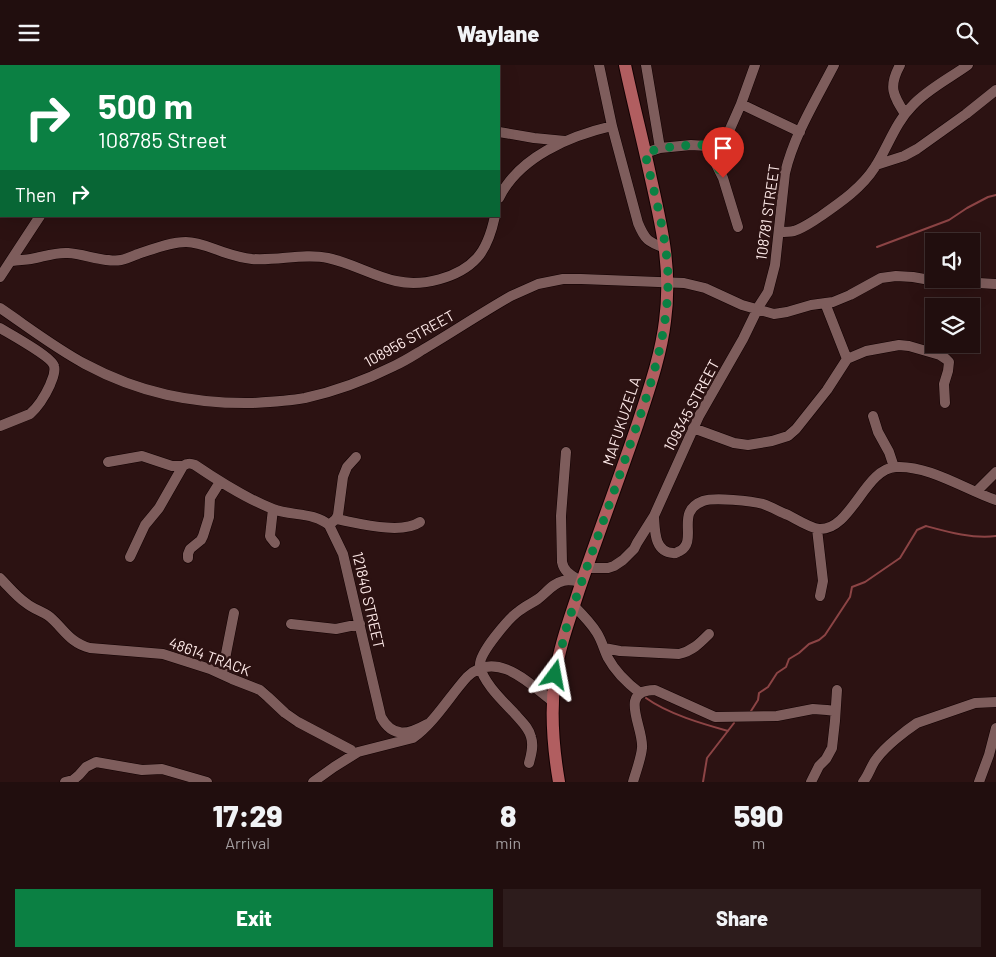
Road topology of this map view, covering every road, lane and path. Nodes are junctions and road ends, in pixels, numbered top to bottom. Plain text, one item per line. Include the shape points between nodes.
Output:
1 (599, 65) edge
2 (625, 65) edge
3 (646, 65) edge
4 (755, 65) edge
5 (834, 65) edge
6 (900, 65) edge
7 (968, 65) edge
8 (996, 90) edge
9 (742, 104) junction
10 (905, 114) junction
11 (612, 126) junction
12 (800, 131) junction
13 (500, 132) edge
14 (566, 141) junction
15 (707, 145) junction
16 (660, 148) junction
17 (645, 153) junction
18 (876, 165) junction
19 (500, 197) edge
20 (39, 217) edge
21 (494, 217) edge
22 (738, 227) dead end
23 (779, 232) junction
24 (665, 248) junction
25 (12, 261) junction
26 (0, 277) edge
27 (668, 283) junction
28 (995, 284) edge
29 (825, 303) junction
30 (0, 308) edge
31 (758, 310) junction
32 (0, 328) edge
33 (847, 359) junction
34 (945, 403) dead end
35 (873, 416) dead end
36 (0, 426) edge
37 (693, 429) junction
38 (566, 452) dead end
39 (356, 457) dead end
40 (108, 462) dead end
41 (183, 466) junction
42 (894, 467) junction
43 (996, 472) edge
44 (220, 482) junction
45 (977, 491) junction
46 (996, 500) edge
47 (274, 509) junction
48 (654, 516) junction
49 (332, 522) junction
50 (420, 522) dead end
51 (817, 529) junction
52 (275, 543) dead end
53 (130, 557) dead end
54 (188, 558) dead end
55 (586, 568) junction
56 (0, 578) edge
57 (582, 582) junction
58 (820, 596) dead end
59 (574, 606) junction
60 (234, 613) dead end
61 (291, 624) dead end
62 (360, 624) junction
63 (709, 634) dead end
64 (604, 648) junction
65 (481, 668) junction
66 (222, 674) junction
67 (837, 689) dead end
68 (640, 693) junction
69 (552, 701) junction
70 (996, 702) edge
71 (835, 711) junction
72 (427, 725) junction
73 (996, 728) edge
74 (354, 754) junction
75 (529, 763) dead end
76 (81, 779) edge
77 (66, 782) edge
78 (207, 782) edge
79 (313, 782) edge
80 (559, 782) edge
81 (633, 782) edge
82 (811, 782) edge
83 (863, 782) edge
84 (979, 782) edge

1 - 11 street
2 - 17 main road, MAFUKUZELA
3 - 16 street
4 - 9 street
5 - 12 street, 108781 STREET
6 - 10 street via 893,90
7 - 10 street via 921,98
8 - 18 street via 917,149
9 - 12 street
9 - 15 street via 726,138 717,144
10 - 18 street
11 - 14 street
11 - 24 street via 642,233 648,241
12 - 23 street, 108781 STREET via 785,173
13 - 14 street
14 - 19 street via 523,167
15 - 16 street
15 - 22 street via 723,178
16 - 17 street
17 - 24 main road, MAFUKUZELA
18 - 23 street via 861,185 826,212 795,231
20 - 25 street
21 - 25 street via 483,250 472,263 454,274 415,284 395,281 329,259 300,256 252,259 187,242 119,261 59,253
23 - 31 street, 108781 STREET via 773,276
24 - 27 main road, MAFUKUZELA
25 - 26 street
27 - 30 street, 108956 STREET via 563,279 538,284 498,304 397,365 335,390 281,402 199,401 152,391 85,364
27 - 31 street, 108956 STREET via 705,288
27 - 55 main road, MAFUKUZELA via 656,366
28 - 29 street, 108956 STREET via 913,277 881,278
29 - 31 street, 108956 STREET via 781,313
29 - 33 street
31 - 37 street, 109345 STREET
32 - 36 street via 46,357 55,369 34,411
33 - 34 street via 866,351 899,345 940,355 949,362 944,384
33 - 37 street via 823,395 788,436 748,445
35 - 42 street
37 - 48 street, 109345 STREET
38 - 57 street via 561,516 562,562 566,572
39 - 49 street via 343,477 338,515
40 - 41 street via 142,456 172,466
41 - 44 street via 190,463
41 - 53 street via 159,508 145,525
42 - 45 street via 934,474
42 - 51 street via 876,477 844,517 829,528
43 - 45 street
44 - 47 street
44 - 54 street via 210,498 203,536 190,549
45 - 46 street
47 - 49 street
47 - 52 street via 270,536
48 - 51 street via 657,542 665,551 672,553 686,545 687,519 691,510 709,499 763,504
48 - 55 street, 109345 STREET via 634,549 623,560 608,568
49 - 50 street via 400,528
49 - 62 street, 121840 STREET
51 - 58 street via 823,581
55 - 57 main road, MAFUKUZELA
56 - 66 street, 48614 TRACK via 26,604 50,618 69,637 84,646 163,654
57 - 59 main road, MAFUKUZELA
57 - 65 street via 568,580 555,584 518,611 485,651
59 - 64 street via 596,631
59 - 69 main road, MAFUKUZELA via 555,675
60 - 66 street
61 - 62 street via 336,629
62 - 72 street, 121840 STREET via 376,699 386,726 402,733
63 - 64 street via 697,647 679,654
64 - 68 street via 619,674
65 - 69 street via 499,667 512,672
65 - 72 street via 472,672
65 - 75 street via 486,679 528,729 532,743
66 - 74 street, 48614 TRACK via 260,690 285,713
67 - 71 street
68 - 71 street via 655,690 715,717 777,716 812,709
68 - 81 street via 634,704 642,747
69 - 80 main road, MAFUKUZELA
70 - 83 street via 975,703 917,723 881,753
71 - 82 street via 832,748
72 - 74 street via 408,740
73 - 84 street
74 - 79 street
76 - 77 street
76 - 78 street via 86,767 96,762 142,770 162,769

